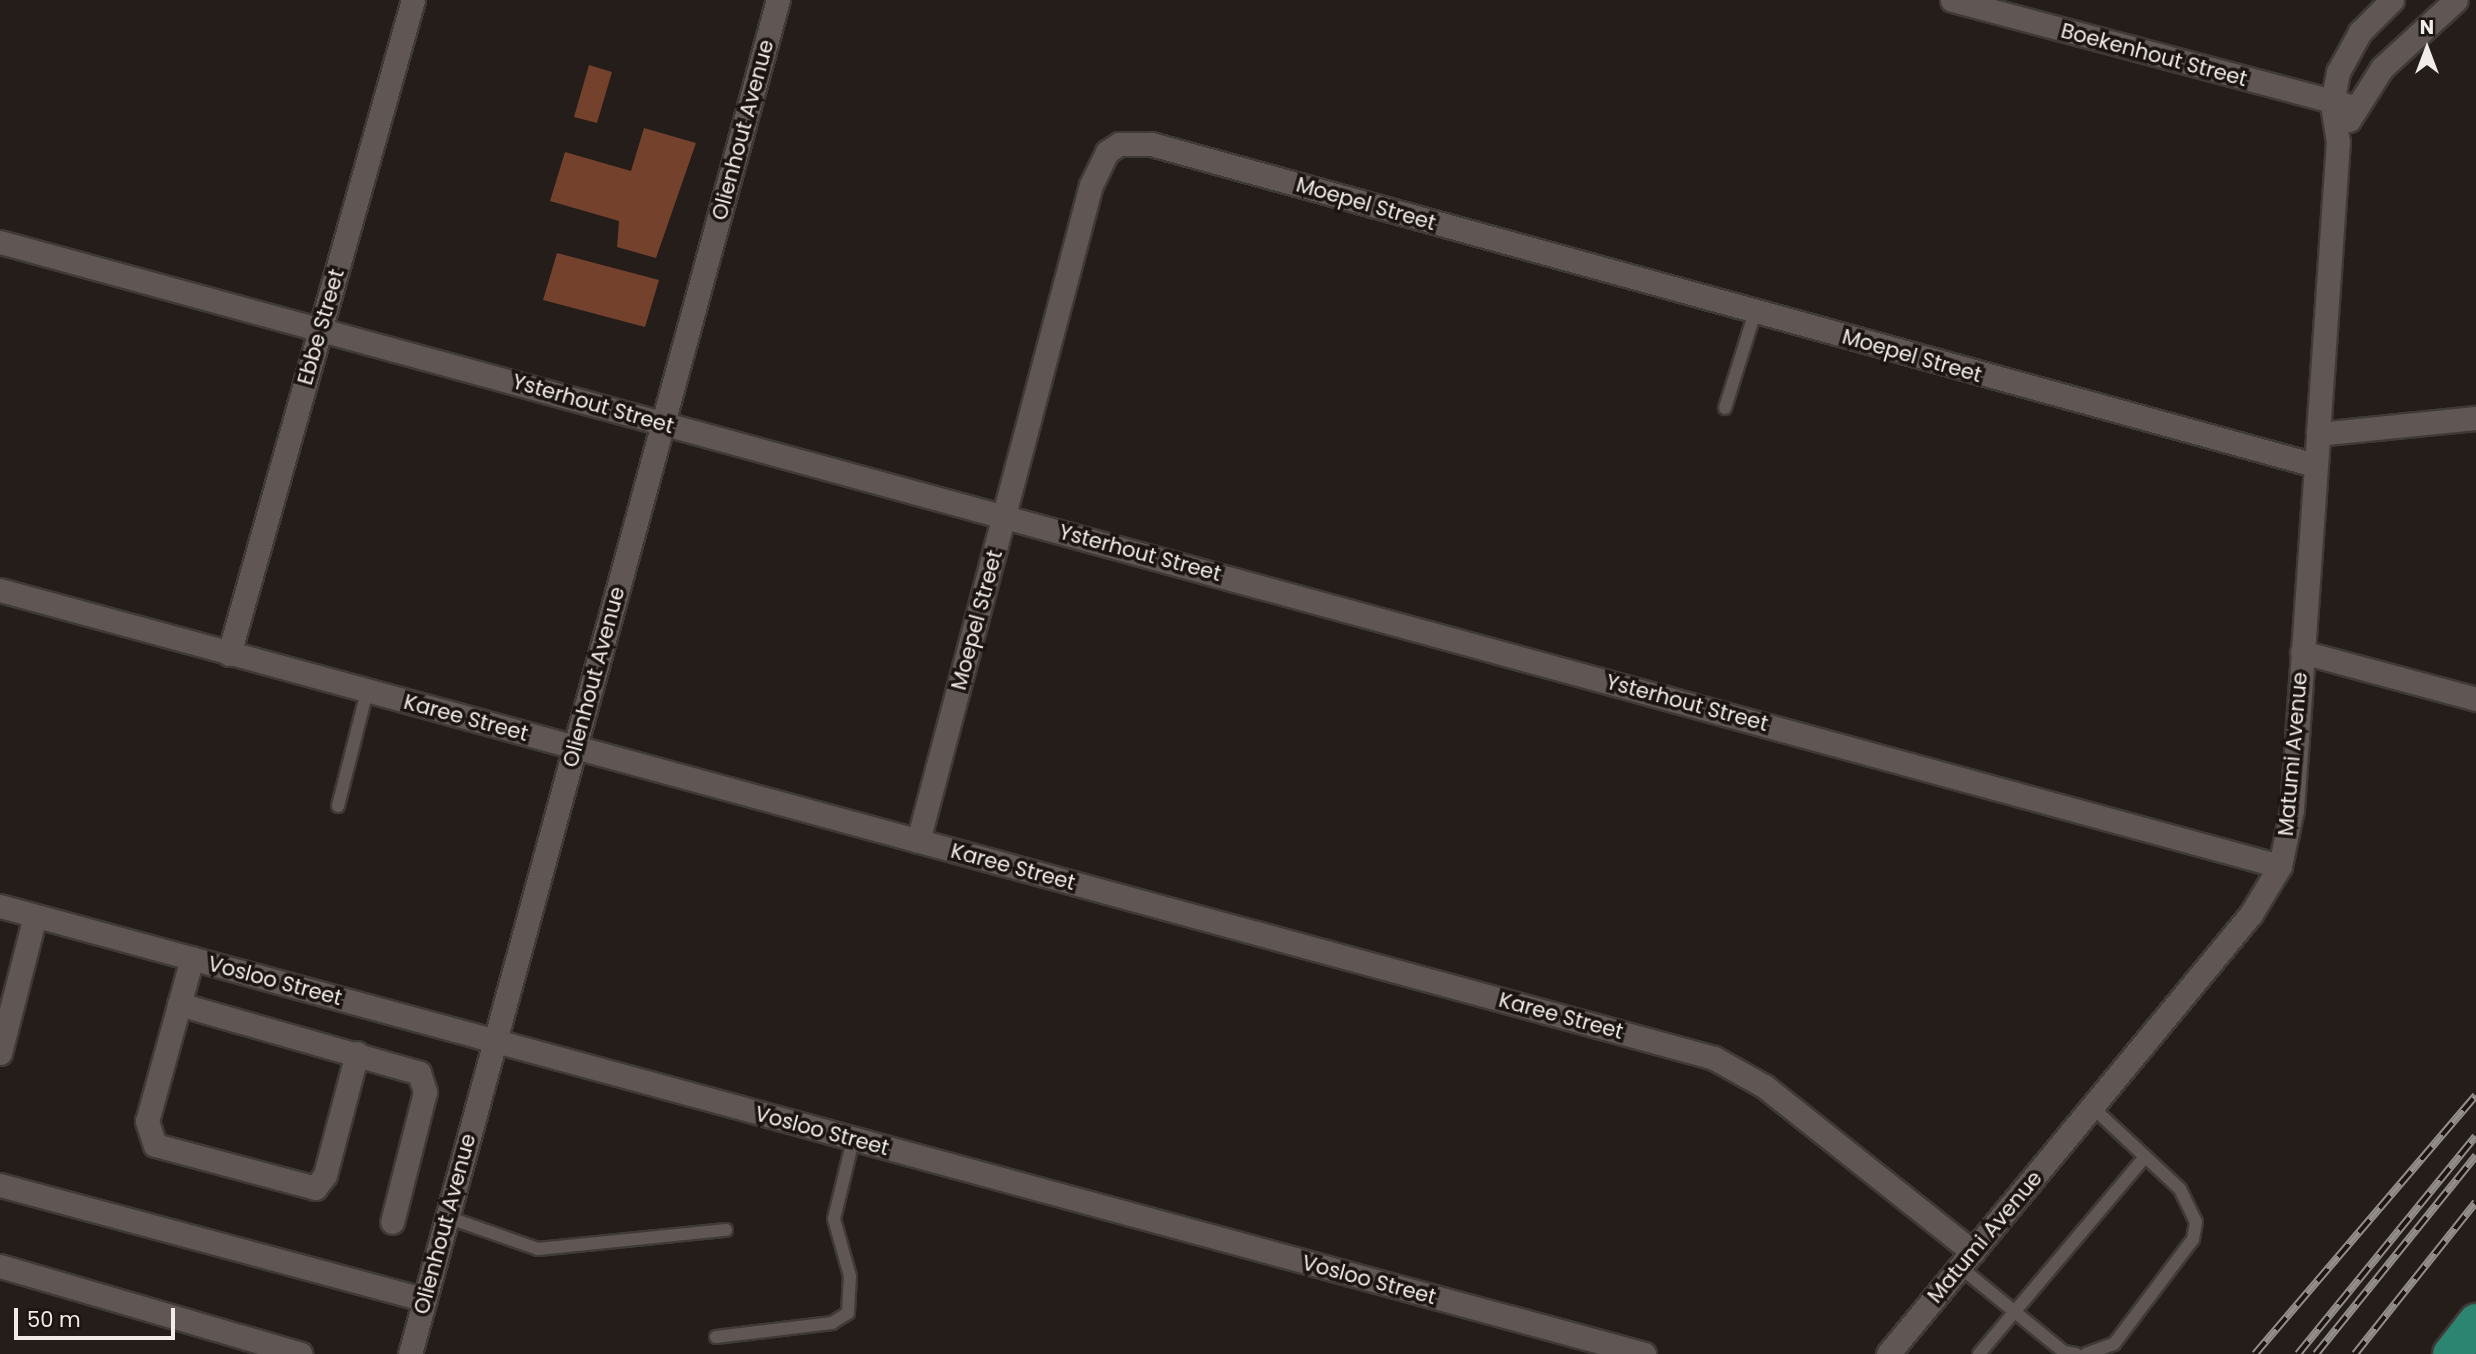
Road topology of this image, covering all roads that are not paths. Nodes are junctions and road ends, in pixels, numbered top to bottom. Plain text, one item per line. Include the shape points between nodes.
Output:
1 (413, 0) edge
2 (778, 0) edge
3 (1952, 0) edge
4 (2392, 0) edge
5 (2456, 0) edge
6 (2332, 103) junction
7 (2356, 107) junction
8 (2338, 142) junction
9 (0, 242) edge
10 (1755, 312) junction
11 (321, 329) junction
12 (1725, 408) dead end
13 (2476, 418) edge
14 (662, 424) junction
15 (2318, 434) junction
16 (2315, 465) junction
17 (1004, 516) junction
18 (0, 590) edge
19 (2302, 652) junction
20 (229, 654) junction
21 (367, 691) junction
22 (2476, 699) edge
23 (574, 747) junction
24 (338, 806) dead end
25 (918, 841) junction
26 (2280, 866) junction
27 (0, 906) edge
28 (35, 916) junction
29 (192, 958) junction
30 (180, 1004) junction
31 (495, 1040) junction
32 (0, 1053) edge
33 (357, 1053) junction
34 (2092, 1107) junction
35 (853, 1140) junction
36 (2146, 1157) junction
37 (0, 1185) edge
38 (447, 1217) junction
39 (392, 1222) dead end
40 (726, 1230) dead end
41 (1966, 1259) junction
42 (0, 1266) edge
43 (425, 1300) junction
44 (2017, 1311) junction
45 (2476, 1322) edge
46 (716, 1337) dead end
47 (1614, 1350) edge
48 (2067, 1353) edge
49 (300, 1354) edge
50 (410, 1354) edge
51 (1644, 1354) edge
52 (1888, 1354) edge
53 (1979, 1354) edge
54 (2086, 1354) edge
55 (2451, 1354) edge

1 - 11 street, Ebbe Street
2 - 14 street, Olienhout Avenue
3 - 6 street, Boekenhout Street
4 - 6 street, Matumi Avenue via 2360,32 2338,72
5 - 7 street, Matumi Avenue via 2382,68
6 - 7 street, Boekenhout Street
6 - 8 street, Matumi Avenue
7 - 8 street, Matumi Avenue
8 - 15 street, Matumi Avenue
9 - 11 street, Ysterhout Street
10 - 12 lane
10 - 16 street, Moepel Street
10 - 17 street, Moepel Street via 1151,144 1119,144 1107,152 1091,185
11 - 14 street, Ysterhout Street
11 - 20 street, Ebbe Street
13 - 15 street
14 - 17 street, Ysterhout Street
14 - 23 street, Olienhout Avenue
15 - 16 street, Matumi Avenue
16 - 19 street, Matumi Avenue
17 - 25 street, Moepel Street
17 - 26 street, Ysterhout Street
18 - 20 street, Karee Street
19 - 22 street
19 - 26 street, Matumi Avenue via 2292,809
20 - 21 street, Karee Street
21 - 23 street, Karee Street
21 - 24 lane
23 - 25 street, Karee Street
23 - 31 street, Olienhout Avenue
25 - 41 street, Karee Street via 1732,1064
26 - 34 street, Matumi Avenue via 2251,914
27 - 28 street, Vosloo Street
28 - 29 street, Vosloo Street
28 - 32 street
29 - 30 street
29 - 31 street, Vosloo Street
30 - 33 street
30 - 33 street via 147,1121 148,1139 169,1151 295,1187 315,1188 324,1175
31 - 35 street, Vosloo Street
31 - 38 street, Olienhout Avenue
33 - 39 street via 415,1069 425,1083
34 - 36 lane
34 - 41 street, Matumi Avenue
35 - 46 lane via 834,1219 850,1276 848,1312 832,1323
35 - 47 street, Vosloo Street
36 - 44 lane
36 - 54 lane via 2191,1204 2193,1239 2114,1344
37 - 43 street
38 - 40 lane via 538,1249
38 - 43 street, Olienhout Avenue
41 - 44 lane
41 - 52 street, Matumi Avenue
42 - 49 street
43 - 50 street, Olienhout Avenue
44 - 48 lane
44 - 53 lane
45 - 55 main road
47 - 51 street, Vosloo Street

